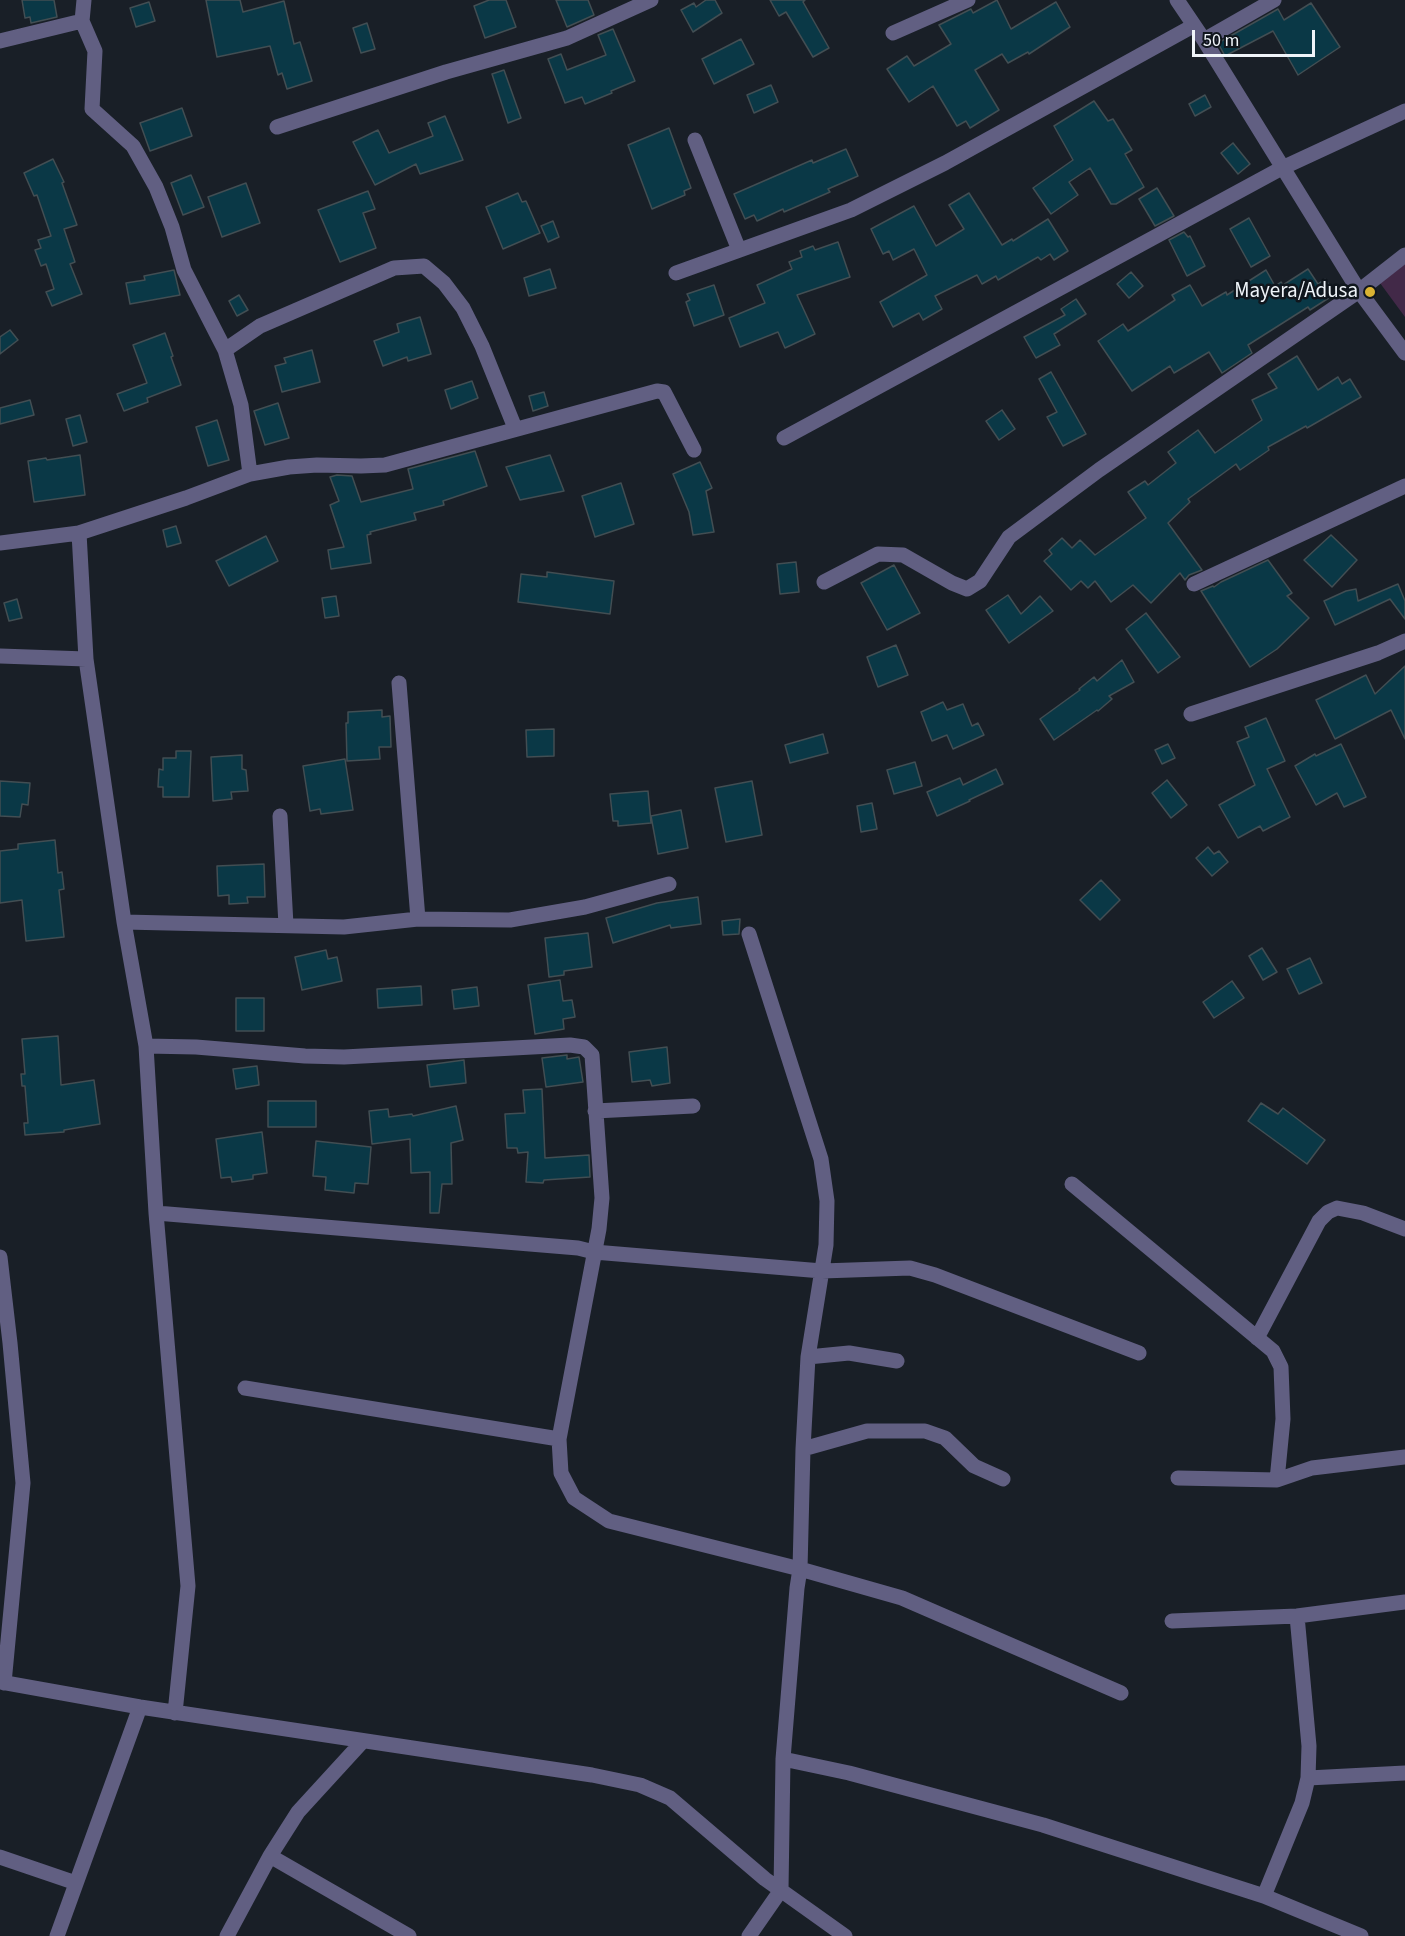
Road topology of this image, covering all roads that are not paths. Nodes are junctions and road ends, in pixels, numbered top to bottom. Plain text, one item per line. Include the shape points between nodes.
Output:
1 (84, 0) edge
2 (651, 0) edge
3 (968, 0) edge
4 (1177, 0) edge
5 (1274, 0) edge
6 (82, 21) junction
7 (1193, 26) junction
8 (893, 33) dead end
9 (1204, 40) junction
10 (0, 41) edge
11 (1405, 111) edge
12 (277, 127) dead end
13 (695, 140) dead end
14 (1282, 168) junction
15 (739, 250) junction
16 (1405, 255) edge
17 (676, 273) dead end
18 (1359, 291) junction
19 (225, 350) junction
20 (1405, 353) edge
21 (515, 428) junction
22 (784, 438) dead end
23 (694, 450) dead end
24 (250, 474) junction
25 (1405, 486) edge
26 (79, 533) junction
27 (0, 543) edge
28 (824, 582) dead end
29 (1194, 584) dead end
30 (1405, 641) edge
31 (0, 656) edge
32 (86, 659) junction
33 (399, 683) dead end
34 (1191, 714) dead end
35 (280, 816) dead end
36 (669, 884) dead end
37 (418, 919) junction
38 (124, 922) junction
39 (286, 925) junction
40 (749, 934) dead end
41 (146, 1046) junction
42 (693, 1106) dead end
43 (596, 1111) junction
44 (1072, 1184) dead end
45 (156, 1213) junction
46 (1405, 1229) edge
47 (594, 1252) junction
48 (0, 1257) edge
49 (822, 1271) junction
50 (1257, 1338) junction
51 (1139, 1353) dead end
52 (808, 1357) junction
53 (897, 1361) dead end
54 (245, 1388) dead end
55 (559, 1439) junction
56 (803, 1449) junction
57 (1405, 1457) edge
58 (1178, 1478) dead end
59 (1004, 1479) dead end
60 (1277, 1480) junction
61 (800, 1569) junction
62 (1405, 1602) edge
63 (1297, 1616) junction
64 (1172, 1621) dead end
65 (2, 1683) edge
66 (1121, 1693) dead end
67 (140, 1707) junction
68 (175, 1713) junction
69 (363, 1741) junction
70 (783, 1759) junction
71 (1405, 1773) edge
72 (1308, 1778) junction
73 (270, 1856) junction
74 (0, 1857) edge
75 (76, 1883) junction
76 (781, 1890) junction
77 (1264, 1896) junction
78 (57, 1936) edge
79 (227, 1936) edge
80 (408, 1936) edge
81 (749, 1936) edge
82 (845, 1936) edge
83 (1361, 1936) edge

1 - 6 street
2 - 12 street via 567,38
3 - 8 street
4 - 7 street
5 - 9 street
6 - 10 street
6 - 19 street via 95,51 92,109 133,146 156,188 184,270
7 - 9 street
7 - 15 street via 945,163 850,210
9 - 14 street
11 - 14 street
13 - 15 street
14 - 18 street
14 - 22 street
15 - 17 street
16 - 18 street
18 - 20 street
18 - 28 street via 1018,530 1009,537 980,581 967,589 903,555 878,554
19 - 21 street via 260,326 394,268 424,266 444,283 463,308
19 - 24 street via 241,405
21 - 23 street via 657,391 664,392
21 - 24 street via 385,465 289,466
24 - 26 street
25 - 29 street
26 - 27 street
26 - 32 street
30 - 34 street
31 - 32 street
32 - 38 street
33 - 37 street
35 - 39 street
36 - 37 street via 585,907 510,920
37 - 39 street via 344,927
38 - 39 street
38 - 41 street
40 - 49 street via 821,1159 827,1202
41 - 43 street via 344,1057 584,1047 592,1055
41 - 45 street
42 - 43 street
43 - 47 street via 602,1198
44 - 50 street
45 - 47 street
45 - 68 street via 188,1586
46 - 50 street via 1363,1213 1337,1208 1328,1212 1319,1221
47 - 49 street
47 - 55 street
48 - 65 street via 23,1483
49 - 51 street via 910,1268
49 - 52 street
50 - 60 street via 1273,1351 1281,1367 1283,1419
52 - 53 street via 849,1353
52 - 56 street
54 - 55 street
55 - 61 street via 561,1473 574,1498 609,1521
56 - 59 street via 867,1431 925,1431 945,1438 974,1466
56 - 61 street
57 - 60 street via 1312,1468
58 - 60 street
61 - 66 street via 902,1598
61 - 70 street
62 - 63 street
63 - 64 street
63 - 72 street via 1309,1746
65 - 67 street
67 - 68 street
67 - 75 street
68 - 69 street
69 - 73 street via 298,1812
69 - 76 street via 640,1785 670,1798
70 - 76 street
70 - 77 street via 1042,1825
71 - 72 street
72 - 77 street via 1302,1803
73 - 79 street
73 - 80 street
74 - 75 street
75 - 78 street
76 - 81 street
76 - 82 street
77 - 83 street

